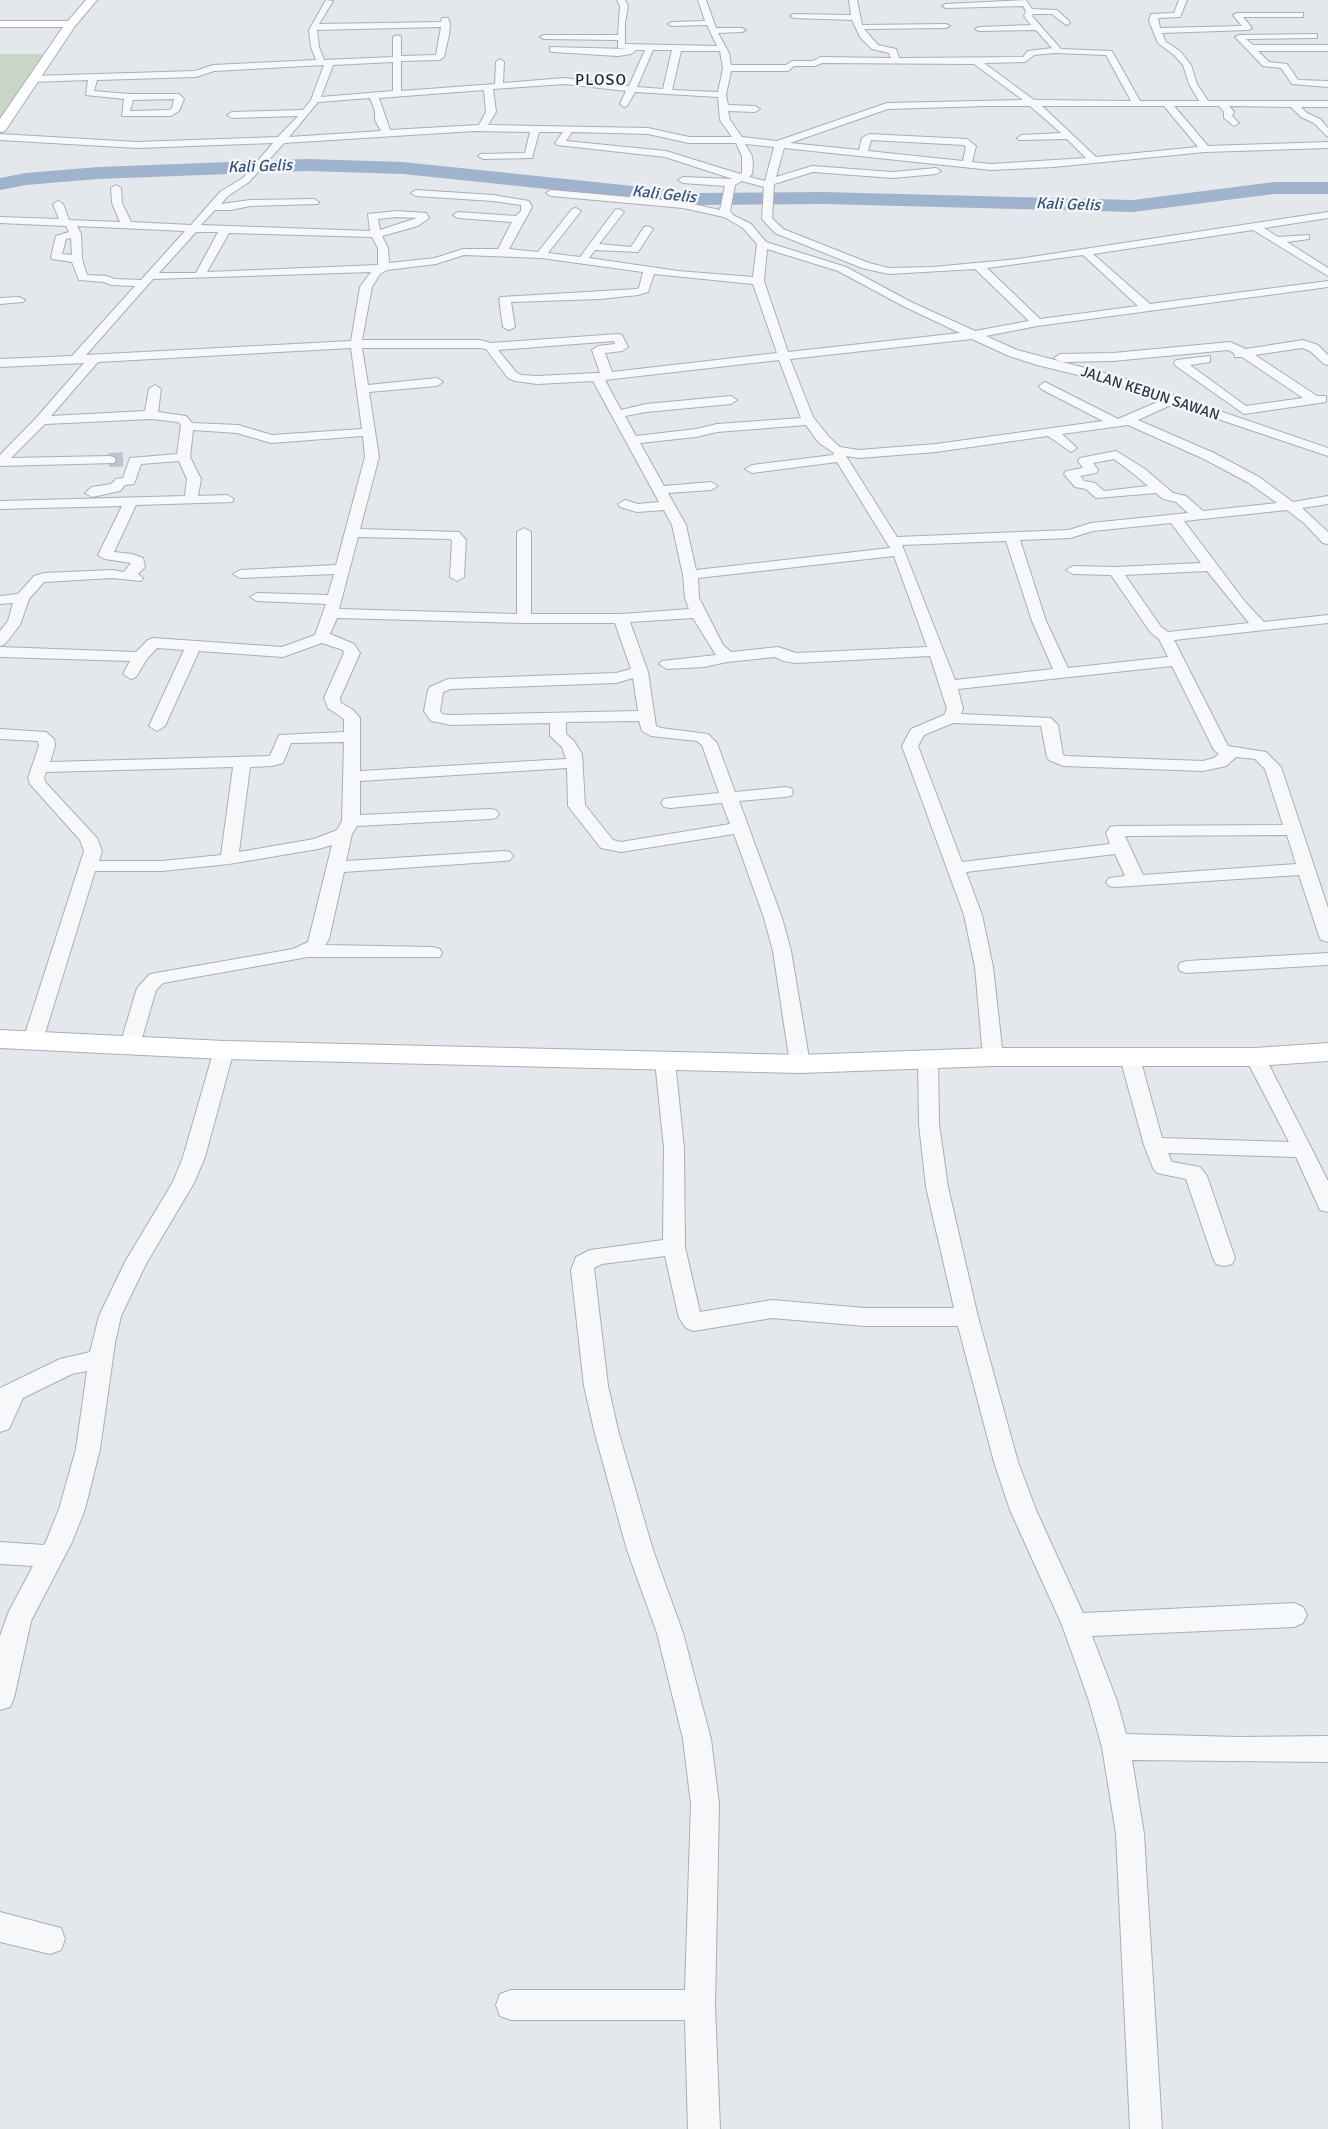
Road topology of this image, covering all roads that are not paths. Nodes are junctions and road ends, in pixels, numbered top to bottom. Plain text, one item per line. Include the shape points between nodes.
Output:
1 (92, 0) edge
2 (621, 0) edge
3 (702, 0) edge
4 (853, 0) edge
5 (1182, 0) edge
6 (330, 1) edge
7 (1026, 5) edge
8 (946, 6) dead end
9 (1066, 11) dead end
10 (1054, 12) junction
11 (1300, 15) dead end
12 (794, 16) dead end
13 (1175, 16) junction
14 (1188, 17) dead end
15 (855, 18) junction
16 (1215, 19) dead end
17 (1066, 23) dead end
18 (0, 24) edge
19 (71, 24) junction
20 (672, 24) dead end
21 (946, 26) dead end
22 (315, 27) junction
23 (711, 27) junction
24 (1038, 27) junction
25 (860, 28) junction
26 (979, 29) dead end
27 (1228, 29) junction
28 (742, 30) dead end
29 (1156, 30) junction
30 (1314, 36) dead end
31 (544, 37) dead end
32 (1239, 37) junction
33 (622, 38) junction
34 (441, 39) junction
35 (1160, 40) junction
36 (397, 41) dead end
37 (634, 47) junction
38 (650, 48) junction
39 (677, 48) junction
40 (1251, 48) junction
41 (1328, 48) edge
42 (553, 49) dead end
43 (722, 49) junction
44 (1057, 51) junction
45 (396, 58) junction
46 (896, 61) junction
47 (976, 61) junction
48 (500, 62) dead end
49 (325, 63) junction
50 (727, 68) junction
51 (443, 70) dead end
52 (93, 77) junction
53 (33, 79) junction
54 (1328, 84) edge
55 (499, 85) junction
56 (345, 86) dead end
57 (488, 86) junction
58 (633, 90) junction
59 (397, 92) junction
60 (667, 92) junction
61 (373, 94) junction
62 (1199, 94) junction
63 (722, 95) junction
64 (1252, 95) dead end
65 (129, 97) junction
66 (342, 97) junction
67 (315, 100) junction
68 (1031, 103) junction
69 (624, 104) dead end
70 (1137, 104) junction
71 (1294, 104) junction
72 (1328, 104) edge
73 (1168, 105) junction
74 (1206, 105) junction
75 (1223, 105) junction
76 (724, 108) junction
77 (755, 109) dead end
78 (306, 113) junction
79 (1234, 123) dead end
80 (0, 128) edge
81 (482, 128) junction
82 (535, 129) junction
83 (570, 129) junction
84 (176, 134) dead end
85 (232, 134) junction
86 (387, 134) junction
87 (1328, 134) edge
88 (0, 136) edge
89 (1068, 136) junction
90 (1022, 138) dead end
91 (281, 140) junction
92 (739, 140) junction
93 (547, 142) junction
94 (780, 142) junction
95 (171, 145) junction
96 (1328, 145) edge
97 (1205, 149) junction
98 (862, 154) junction
99 (483, 156) dead end
100 (1093, 160) junction
101 (971, 166) junction
102 (683, 180) dead end
103 (734, 184) junction
104 (769, 185) junction
105 (116, 188) dead end
106 (416, 193) dead end
107 (551, 193) dead end
108 (314, 202) dead end
109 (280, 203) junction
110 (58, 204) dead end
111 (212, 207) junction
112 (576, 211) dead end
113 (619, 212) dead end
114 (458, 215) dead end
115 (728, 215) junction
116 (1327, 216) edge
117 (766, 217) junction
118 (519, 219) junction
119 (0, 220) edge
120 (126, 224) junction
121 (1253, 225) junction
122 (71, 227) junction
123 (193, 228) junction
124 (648, 229) dead end
125 (228, 230) junction
126 (1305, 237) dead end
127 (1276, 240) junction
128 (762, 244) junction
129 (592, 247) junction
130 (1084, 251) junction
131 (502, 252) junction
132 (541, 255) junction
133 (77, 259) junction
134 (580, 261) junction
135 (978, 266) junction
136 (382, 268) junction
137 (649, 271) junction
138 (1328, 273) edge
139 (612, 274) junction
140 (200, 276) junction
141 (149, 279) junction
142 (758, 281) junction
143 (1325, 289) edge
144 (604, 295) junction
145 (19, 300) dead end
146 (0, 301) edge
147 (1148, 309) junction
148 (1037, 323) junction
149 (509, 328) dead end
150 (981, 332) junction
151 (356, 344) junction
152 (635, 346) dead end
153 (490, 347) junction
154 (622, 347) junction
155 (1244, 353) junction
156 (784, 358) junction
157 (1072, 358) junction
158 (94, 359) junction
159 (76, 360) junction
160 (1328, 361) edge
161 (0, 363) edge
162 (1180, 363) junction
163 (1166, 365) dead end
164 (1127, 369) dead end
165 (602, 377) junction
166 (437, 382) dead end
167 (1045, 386) dead end
168 (1214, 387) junction
169 (155, 389) dead end
170 (361, 389) junction
171 (1182, 394) junction
172 (1322, 399) edge
173 (731, 400) dead end
174 (618, 414) junction
175 (151, 415) junction
176 (41, 420) junction
177 (810, 421) junction
178 (1120, 421) junction
179 (186, 426) junction
180 (368, 432) junction
181 (1052, 432) junction
182 (632, 440) junction
183 (0, 441) edge
184 (19, 442) junction
185 (1071, 448) dead end
186 (1328, 452) edge
187 (841, 455) junction
188 (183, 457) junction
189 (109, 460) tunnel mouth
190 (752, 468) dead end
191 (711, 486) dead end
192 (1159, 488) junction
193 (660, 490) junction
194 (190, 499) junction
195 (227, 500) dead end
196 (1328, 500) edge
197 (132, 501) junction
198 (89, 502) junction
199 (625, 504) dead end
200 (0, 505) edge
201 (669, 505) junction
202 (1291, 506) junction
203 (1200, 516) junction
204 (1174, 518) junction
205 (524, 532) dead end
206 (351, 533) junction
207 (1012, 537) junction
208 (1328, 540) edge
209 (896, 546) junction
210 (1211, 567) junction
211 (343, 570) junction
212 (1073, 570) dead end
213 (1115, 571) junction
214 (240, 574) dead end
215 (690, 575) junction
216 (457, 577) dead end
217 (257, 597) dead end
218 (22, 598) junction
219 (0, 600) edge
220 (457, 600) dead end
221 (333, 607) junction
222 (698, 613) junction
223 (459, 617) junction
224 (621, 618) junction
225 (524, 619) junction
226 (1328, 620) edge
227 (1260, 626) junction
228 (324, 637) junction
229 (1165, 637) junction
230 (0, 641) edge
231 (194, 645) junction
232 (936, 651) junction
233 (0, 652) edge
234 (727, 657) junction
235 (140, 658) junction
236 (1177, 661) junction
237 (667, 664) dead end
238 (640, 672) junction
239 (1062, 672) junction
240 (131, 674) dead end
241 (949, 685) junction
242 (645, 716) junction
243 (951, 718) junction
244 (558, 719) junction
245 (157, 726) dead end
246 (0, 734) edge
247 (351, 737) junction
248 (1230, 753) junction
249 (242, 761) junction
250 (574, 763) junction
251 (41, 767) junction
252 (351, 777) junction
253 (785, 792) dead end
254 (730, 797) junction
255 (670, 803) dead end
256 (490, 814) dead end
257 (347, 827) junction
258 (740, 828) junction
259 (1293, 830) junction
260 (1119, 846) junction
261 (504, 856) dead end
262 (229, 859) junction
263 (88, 866) junction
264 (337, 867) junction
265 (955, 868) junction
266 (1305, 869) junction
267 (1137, 881) junction
268 (1115, 882) dead end
269 (1328, 936) edge
270 (308, 951) junction
271 (433, 954) dead end
272 (1328, 959) edge
273 (1187, 967) dead end
274 (0, 1039) edge
275 (33, 1040) junction
276 (130, 1046) junction
277 (224, 1050) junction
278 (1328, 1052) edge
279 (993, 1057) junction
280 (1255, 1057) junction
281 (1130, 1058) junction
282 (928, 1059) junction
283 (665, 1061) junction
284 (800, 1064) junction
285 (1154, 1145) junction
286 (1303, 1150) junction
287 (1328, 1204) edge
288 (674, 1247) junction
289 (1224, 1258) dead end
290 (967, 1317) junction
291 (100, 1359) junction
292 (7, 1396) edge
293 (0, 1422) edge
294 (0, 1553) edge
295 (50, 1556) junction
296 (1294, 1615) dead end
297 (1075, 1625) junction
298 (0, 1698) edge
299 (1116, 1747) junction
300 (1328, 1749) edge
301 (0, 1927) edge
302 (50, 1939) dead end
303 (511, 2005) dead end
304 (700, 2005) junction
305 (704, 2129) edge
306 (1146, 2129) edge

1 - 19 street
2 - 33 street via 624,6 618,27
3 - 23 street
4 - 15 street
5 - 13 street
6 - 22 street
7 - 8 street
7 - 10 street
7 - 24 street via 1028,16
9 - 10 street
10 - 17 street
11 - 27 street via 1238,14 1236,16 1249,28
12 - 15 street
13 - 14 street
13 - 29 street via 1154,17
15 - 25 street
16 - 27 street
18 - 19 street
19 - 53 street
20 - 23 street
21 - 25 street
22 - 34 street via 446,22
22 - 49 street via 313,38
23 - 28 street
23 - 43 street
24 - 26 street
24 - 44 street via 1056,41
25 - 46 street via 874,47 894,52
27 - 29 street
27 - 32 street
29 - 35 street
30 - 32 street
31 - 33 street
32 - 35 street
32 - 40 street
33 - 37 street via 621,46
34 - 45 street via 440,57
34 - 51 street
35 - 62 street via 1184,61
36 - 45 street
37 - 38 street
37 - 42 street via 628,52 618,53
38 - 39 street
38 - 58 street
39 - 43 street
39 - 60 street
40 - 41 street
40 - 54 street via 1266,64 1284,66 1295,82
43 - 50 street
44 - 47 street via 1030,53 1023,60
44 - 70 street via 1109,53
45 - 49 street
45 - 59 street
46 - 47 street
46 - 50 street via 818,60 815,63 792,64 788,68
47 - 68 street
48 - 55 street
49 - 52 street via 213,68 196,74
49 - 67 street
50 - 63 street
52 - 53 street
52 - 65 street via 89,93
53 - 80 street
55 - 57 street
55 - 58 street via 565,82
56 - 66 street
57 - 59 street via 443,85
57 - 81 street via 491,112
58 - 60 street
58 - 69 street
59 - 61 street
60 - 63 street
61 - 66 street
61 - 86 street
62 - 64 street
62 - 74 street
63 - 76 street
65 - 65 street via 176,96 180,99 174,112 128,114 124,112
66 - 67 street
67 - 78 street
68 - 70 street
68 - 89 street
68 - 94 street via 915,100 880,107
70 - 73 street
71 - 72 street
71 - 75 street
71 - 87 street
73 - 74 street
73 - 97 street
74 - 75 street
75 - 79 street
76 - 77 street
76 - 92 street via 725,120
78 - 85 street via 232,110
78 - 91 street
81 - 82 street
81 - 86 street
82 - 83 street
82 - 93 street
83 - 92 street via 648,131 689,140
83 - 93 street
84 - 95 street
85 - 91 street
85 - 95 street
86 - 91 street
88 - 95 street
89 - 90 street
89 - 100 street
91 - 111 street via 246,180 224,194
92 - 94 street
92 - 103 street via 748,166 747,174
93 - 99 street via 528,156
93 - 103 street via 666,154
94 - 98 street
94 - 104 street
96 - 97 street
97 - 100 street
98 - 101 street
98 - 101 street via 869,137 968,142
100 - 101 street via 1006,167
101 - 104 street via 893,175 812,169
102 - 103 street
103 - 104 street
103 - 115 street
104 - 117 street
105 - 120 street via 117,203
106 - 118 street via 515,200 527,207
107 - 115 street via 683,205
108 - 109 street
109 - 111 street
109 - 125 street via 272,218 238,224
110 - 122 street
111 - 123 street
112 - 132 street
113 - 129 street
114 - 118 street
115 - 117 street
115 - 128 street via 747,226
116 - 121 street
117 - 135 street via 787,236 876,269 899,271
118 - 131 street
119 - 122 street
120 - 122 street
120 - 123 street
121 - 127 street
121 - 130 street
122 - 133 street
122 - 133 street via 60,236 56,257
123 - 125 street
123 - 141 street
124 - 129 street via 634,250
125 - 136 street via 376,234 383,248
125 - 140 street
126 - 127 street
127 - 138 street
128 - 142 street
128 - 150 street via 842,269
129 - 134 street
130 - 135 street
130 - 147 street
131 - 132 street
131 - 136 street via 463,252 428,262
132 - 134 street
133 - 141 street via 83,278
134 - 139 street
135 - 148 street
136 - 140 street
136 - 151 street via 366,287
137 - 139 street
137 - 142 street
137 - 144 street via 644,290
139 - 144 street
140 - 141 street
141 - 159 street
142 - 156 street
143 - 147 street via 1312,286
144 - 149 street via 505,299
145 - 146 street
147 - 148 street
148 - 150 street
150 - 156 street
150 - 157 street via 1047,356
150 - 171 street, JALAN KEBUN SAWAN via 1027,358
151 - 153 street via 480,344
151 - 158 street
151 - 170 street
152 - 154 street
153 - 154 street via 616,336
153 - 165 street via 512,375 519,378
154 - 165 street via 597,347
155 - 157 street via 1226,346
155 - 160 street via 1304,344 1314,348
155 - 162 street
155 - 172 street
156 - 165 street
156 - 177 street
157 - 164 street via 1105,369
158 - 159 street
158 - 176 street
159 - 161 street
162 - 163 street
162 - 168 street
165 - 174 street
166 - 170 street
167 - 178 street
168 - 171 street
168 - 172 street via 1244,410
169 - 175 street
170 - 180 street
171 - 178 street
171 - 186 street, JALAN KEBUN SAWAN
173 - 174 street via 646,408
174 - 182 street
175 - 176 street
175 - 179 street via 178,418 185,421
176 - 184 street
177 - 182 street via 716,428
177 - 187 street
178 - 181 street
178 - 202 street via 1239,471
179 - 180 street via 238,429 270,439
179 - 188 street
180 - 206 street via 372,457
181 - 185 street
181 - 187 street via 936,448
182 - 193 street
183 - 184 street
184 - 189 street via 0,462
187 - 190 street
187 - 209 street
188 - 194 street via 194,479
188 - 198 street via 132,460 129,480 115,488 94,491
191 - 193 street
192 - 192 street via 1116,455 1085,461 1091,470 1071,474 1080,484 1090,486 1101,495
192 - 203 street via 1169,498 1181,499
193 - 201 street
194 - 195 street
194 - 197 street
196 - 202 street
197 - 198 street
197 - 218 street via 105,555 138,561 132,577 44,576
198 - 200 street
199 - 201 street via 632,508
201 - 215 street via 680,525
202 - 203 street
202 - 208 street
203 - 204 street
204 - 207 street via 1091,527 1070,534
204 - 210 street
205 - 225 street
206 - 211 street
206 - 216 street via 454,535 460,540
207 - 209 street
207 - 239 street via 1039,621
209 - 215 street
209 - 232 street
210 - 213 street
210 - 227 street
211 - 214 street
211 - 221 street
212 - 213 street
213 - 229 street via 1156,630
215 - 222 street via 692,598
217 - 221 street
218 - 219 street
218 - 230 street via 15,622
220 - 223 street
221 - 223 street
221 - 228 street via 322,632
222 - 224 street
222 - 234 street
223 - 225 street
224 - 225 street
224 - 238 street
226 - 227 street
227 - 229 street
228 - 231 street via 283,652
228 - 247 street via 348,647 352,653 332,702 350,715
229 - 236 street
231 - 235 street via 154,643
231 - 245 street
232 - 234 street via 796,658 788,658 778,652
232 - 241 street
233 - 235 street
234 - 237 street
235 - 240 street
236 - 239 street
236 - 248 street via 1220,748
238 - 242 street
238 - 244 street via 616,678 448,684 436,690 432,712 433,716 443,720
239 - 241 street
241 - 243 street via 955,709
242 - 244 street
242 - 254 street via 646,725 652,731 706,739
243 - 248 street via 1045,721 1050,725 1055,757 1063,761 1203,766 1220,762
243 - 265 street via 917,732 910,746
244 - 250 street via 558,736 573,750
246 - 251 street via 44,737 48,742
247 - 249 street via 285,738 275,760
247 - 252 street
248 - 259 street via 1254,754 1273,767
249 - 251 street
249 - 262 street
250 - 252 street
250 - 258 street via 578,806 607,844 621,847
251 - 263 street via 36,778 41,790 92,844
252 - 257 street
253 - 254 street
254 - 255 street
254 - 258 street
256 - 257 street
257 - 262 street via 318,844
257 - 264 street
258 - 284 street via 782,952
259 - 260 street via 1116,832
259 - 266 street
260 - 265 street via 1112,850
260 - 267 street
261 - 264 street
262 - 263 street via 162,866
263 - 275 street
264 - 270 street via 320,940
265 - 279 street via 980,941
266 - 267 street
266 - 269 street
267 - 268 street
270 - 271 street
270 - 276 street via 157,978 147,988
272 - 273 street
274 - 275 street
275 - 276 street
276 - 277 street
277 - 283 street
277 - 291 street via 194,1157 179,1191 122,1289 110,1316
278 - 280 street
279 - 281 street
279 - 282 street
280 - 281 street
280 - 286 street
281 - 285 street
282 - 284 street
282 - 290 street via 929,1124 937,1187
283 - 284 street
283 - 288 street via 674,1148
285 - 286 street
285 - 289 street via 1164,1168 1195,1174
286 - 287 street
288 - 290 street via 690,1318 694,1322 772,1309 865,1318
288 - 304 street via 598,1256 584,1263 582,1270 596,1386 607,1434 638,1542 670,1633 697,1739 705,1804
290 - 297 street via 1009,1470 1036,1540
291 - 292 street via 68,1366
291 - 295 street via 82,1474 72,1510
292 - 293 street
294 - 295 street
295 - 298 street via 18,1619
296 - 297 street
297 - 299 street
299 - 300 street
299 - 306 street via 1130,1834
301 - 302 street
303 - 304 street
304 - 305 street

